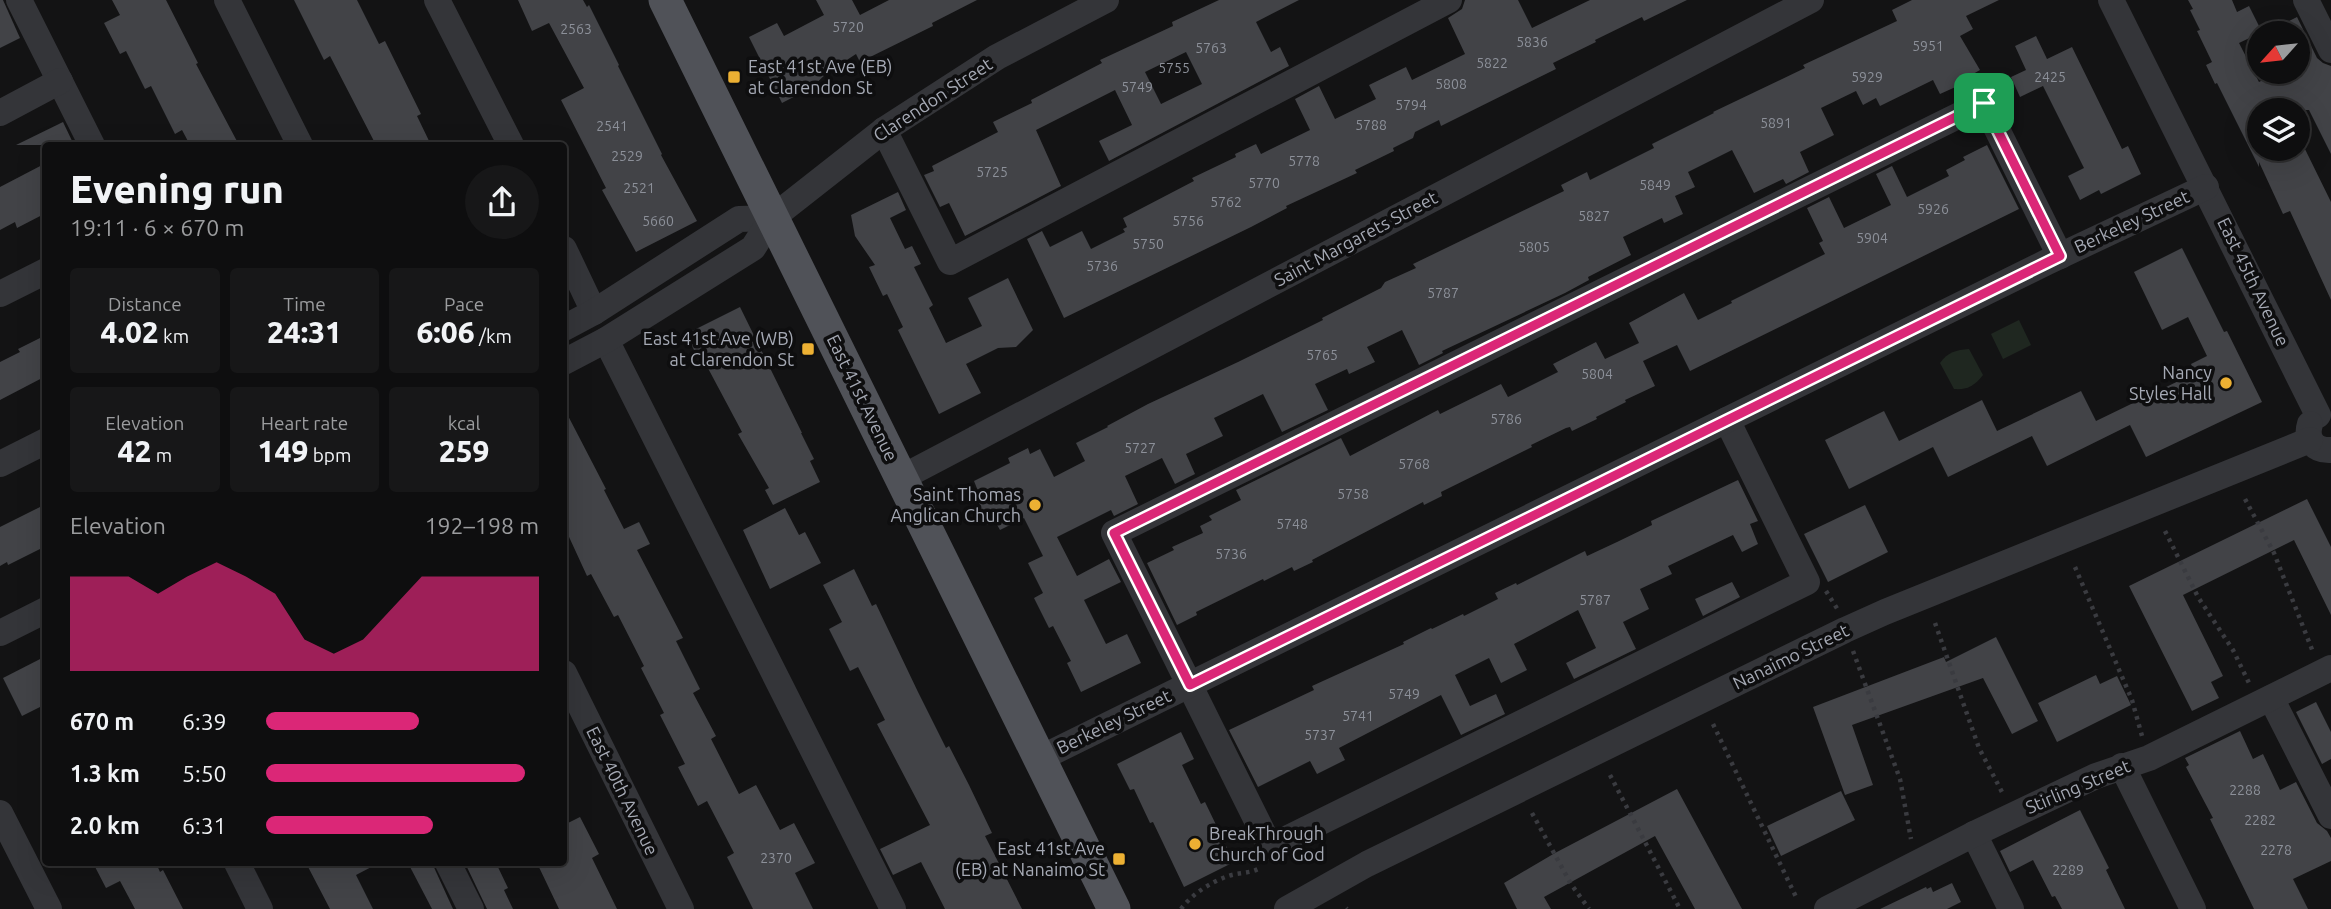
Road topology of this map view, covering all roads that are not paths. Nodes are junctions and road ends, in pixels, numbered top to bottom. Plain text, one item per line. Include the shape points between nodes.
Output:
1 (19, 0) edge
2 (227, 0) edge
3 (437, 0) edge
4 (665, 0) edge
5 (1449, 0) edge
6 (1811, 0) edge
7 (2111, 0) edge
8 (2306, 0) edge
9 (1103, 1) edge
10 (2331, 50) edge
11 (60, 81) junction
12 (0, 113) edge
13 (884, 130) junction
14 (90, 142) edge
15 (298, 142) edge
16 (509, 142) edge
17 (2206, 187) junction
18 (772, 218) junction
19 (567, 255) edge
20 (2060, 256) junction
21 (42, 273) edge
22 (0, 294) edge
23 (594, 312) junction
24 (567, 326) edge
25 (606, 340) junction
26 (567, 360) edge
27 (2325, 414) edge
28 (1727, 420) junction
29 (42, 443) edge
30 (2320, 445) edge
31 (0, 464) edge
32 (901, 478) junction
33 (42, 612) edge
34 (0, 633) edge
35 (2323, 664) edge
36 (567, 679) edge
37 (1190, 685) junction
38 (2262, 694) junction
39 (1041, 758) junction
40 (2122, 766) junction
41 (0, 813) edge
42 (2331, 816) edge
43 (1974, 834) junction
44 (238, 866) edge
45 (450, 866) edge
46 (49, 909) edge
47 (260, 909) edge
48 (471, 909) edge
49 (681, 909) edge
50 (893, 909) edge
51 (1114, 909) edge
52 (1287, 909) edge
53 (1827, 909) edge
54 (2011, 909) edge
55 (2193, 909) edge

1 - 11 street
2 - 15 street
3 - 16 street
4 - 18 main road, East 41st Avenue
5 - 13 street via 950,262
6 - 32 street, Saint Margarets Street
7 - 17 street, East 45th Avenue
8 - 10 street
9 - 13 street, Clarendon Street via 997,57
11 - 12 street
11 - 14 street
13 - 18 street, Clarendon Street
17 - 20 street, Berkeley Street
17 - 27 street, East 45th Avenue
18 - 23 street via 739,219
18 - 25 street, Clarendon Street via 753,248
18 - 32 main road, East 41st Avenue
19 - 23 street
20 - 28 street, Berkeley Street
20 - 37 street via 1984,103 1114,533
21 - 22 street
23 - 24 street
25 - 26 street, Clarendon Street
25 - 50 street
27 - 30 street via 2308,428
28 - 37 street, Berkeley Street
28 - 37 street via 1807,582 1270,848
29 - 31 street
30 - 52 street, Nanaimo Street via 1845,630 1367,864
32 - 39 main road, East 41st Avenue
33 - 34 street
35 - 38 street, Stirling Street
36 - 49 street, East 40th Avenue
37 - 39 street, Berkeley Street
38 - 40 street, Stirling Street via 2149,758
38 - 42 street
39 - 51 main road, East 41st Avenue
40 - 43 street, Stirling Street
40 - 55 street
41 - 46 street
43 - 53 street, Stirling Street
43 - 54 street
44 - 47 street
45 - 48 street

